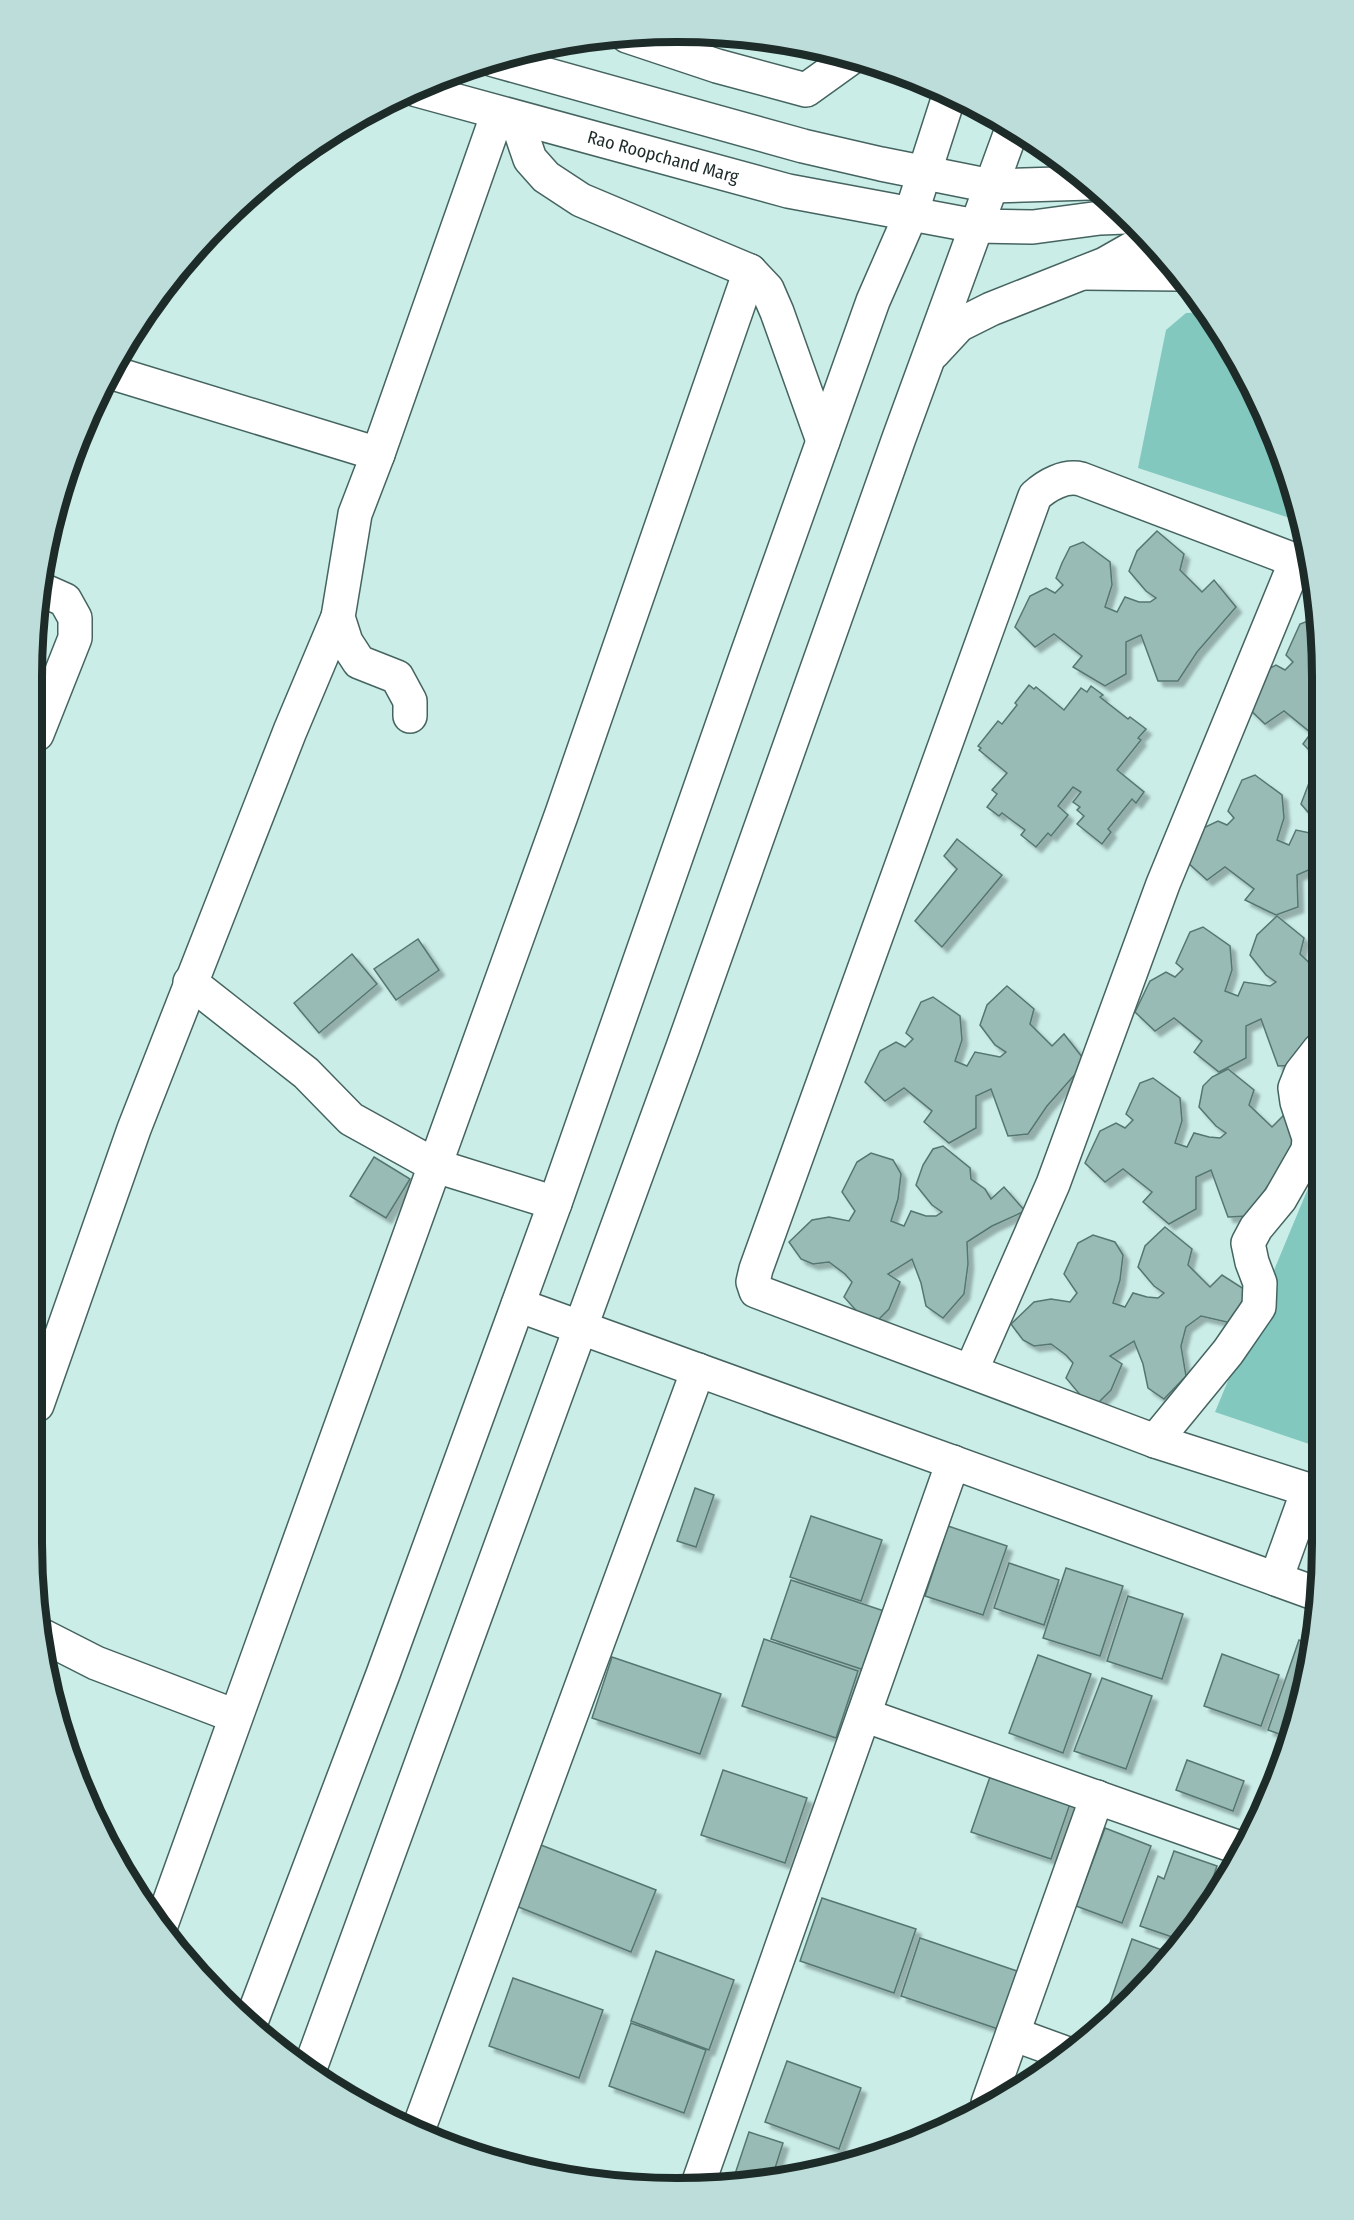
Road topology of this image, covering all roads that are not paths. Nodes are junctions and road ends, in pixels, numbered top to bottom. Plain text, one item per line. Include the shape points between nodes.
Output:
1 (647, 43) edge
2 (513, 64) edge
3 (842, 64) edge
4 (427, 93) edge
5 (947, 102) edge
6 (507, 115) junction
7 (1009, 136) edge
8 (925, 171) junction
9 (1076, 183) edge
10 (991, 186) junction
11 (911, 214) junction
12 (1115, 217) edge
13 (976, 226) junction
14 (1141, 244) edge
15 (750, 272) junction
16 (1083, 273) junction
17 (1167, 274) edge
18 (929, 358) junction
19 (119, 374) edge
20 (823, 441) junction
21 (378, 454) junction
22 (1302, 562) edge
23 (1302, 565) edge
24 (47, 592) edge
25 (338, 616) junction
26 (410, 716) dead end
27 (42, 721) edge
28 (190, 982) junction
29 (1312, 1059) edge
30 (436, 1166) junction
31 (555, 1203) junction
32 (518, 1305) junction
33 (580, 1327) junction
34 (698, 1370) junction
35 (971, 1371) junction
36 (42, 1391) edge
37 (1155, 1441) junction
38 (952, 1462) junction
39 (1312, 1492) edge
40 (1312, 1494) edge
41 (1276, 1579) junction
42 (1310, 1592) edge
43 (49, 1639) edge
44 (864, 1715) junction
45 (235, 1716) junction
46 (1096, 1797) junction
47 (1235, 1846) edge
48 (164, 1917) edge
49 (253, 2015) edge
50 (1013, 2034) junction
51 (1059, 2051) edge
52 (312, 2063) edge
53 (991, 2095) edge
54 (420, 2124) edge
55 (700, 2177) edge

1 - 3 street via 806,90
2 - 8 street via 803,146
4 - 6 street, Rao Roopchand Marg
5 - 8 street
6 - 11 street, Rao Roopchand Marg via 788,191
6 - 15 street via 530,159 546,177 581,200
6 - 21 street
7 - 10 street
8 - 10 street
8 - 11 street
9 - 10 street
10 - 13 street
11 - 13 street, Rao Roopchand Marg
11 - 20 street via 873,301
12 - 13 street, Rao Roopchand Marg via 1033,227
13 - 18 street
14 - 16 street
15 - 20 street via 767,289 777,312
15 - 30 street
16 - 17 street
16 - 18 street via 959,325
18 - 33 street
19 - 21 street
20 - 31 street
21 - 25 street via 355,514
22 - 35 street via 1081,479 1071,477 1035,496 753,1279 756,1291
23 - 35 street via 1163,884 1053,1184
24 - 27 street via 65,600 75,618 75,638
25 - 26 street via 346,642 359,662 397,677 410,701
25 - 28 street
28 - 30 street via 306,1073 351,1119
28 - 36 street
29 - 37 street via 1295,1088 1309,1138 1308,1150 1280,1199 1248,1243 1260,1283 1259,1306 1228,1352
30 - 31 street
30 - 45 street
31 - 32 street
32 - 33 street
32 - 49 street
33 - 34 street
33 - 52 street
34 - 38 street
34 - 54 street
35 - 37 street
37 - 39 street
38 - 41 street
38 - 44 street
40 - 41 street
41 - 42 street
43 - 45 street via 96,1663
44 - 46 street
44 - 55 street
45 - 48 street
46 - 47 street
46 - 50 street
50 - 51 street
50 - 53 street

